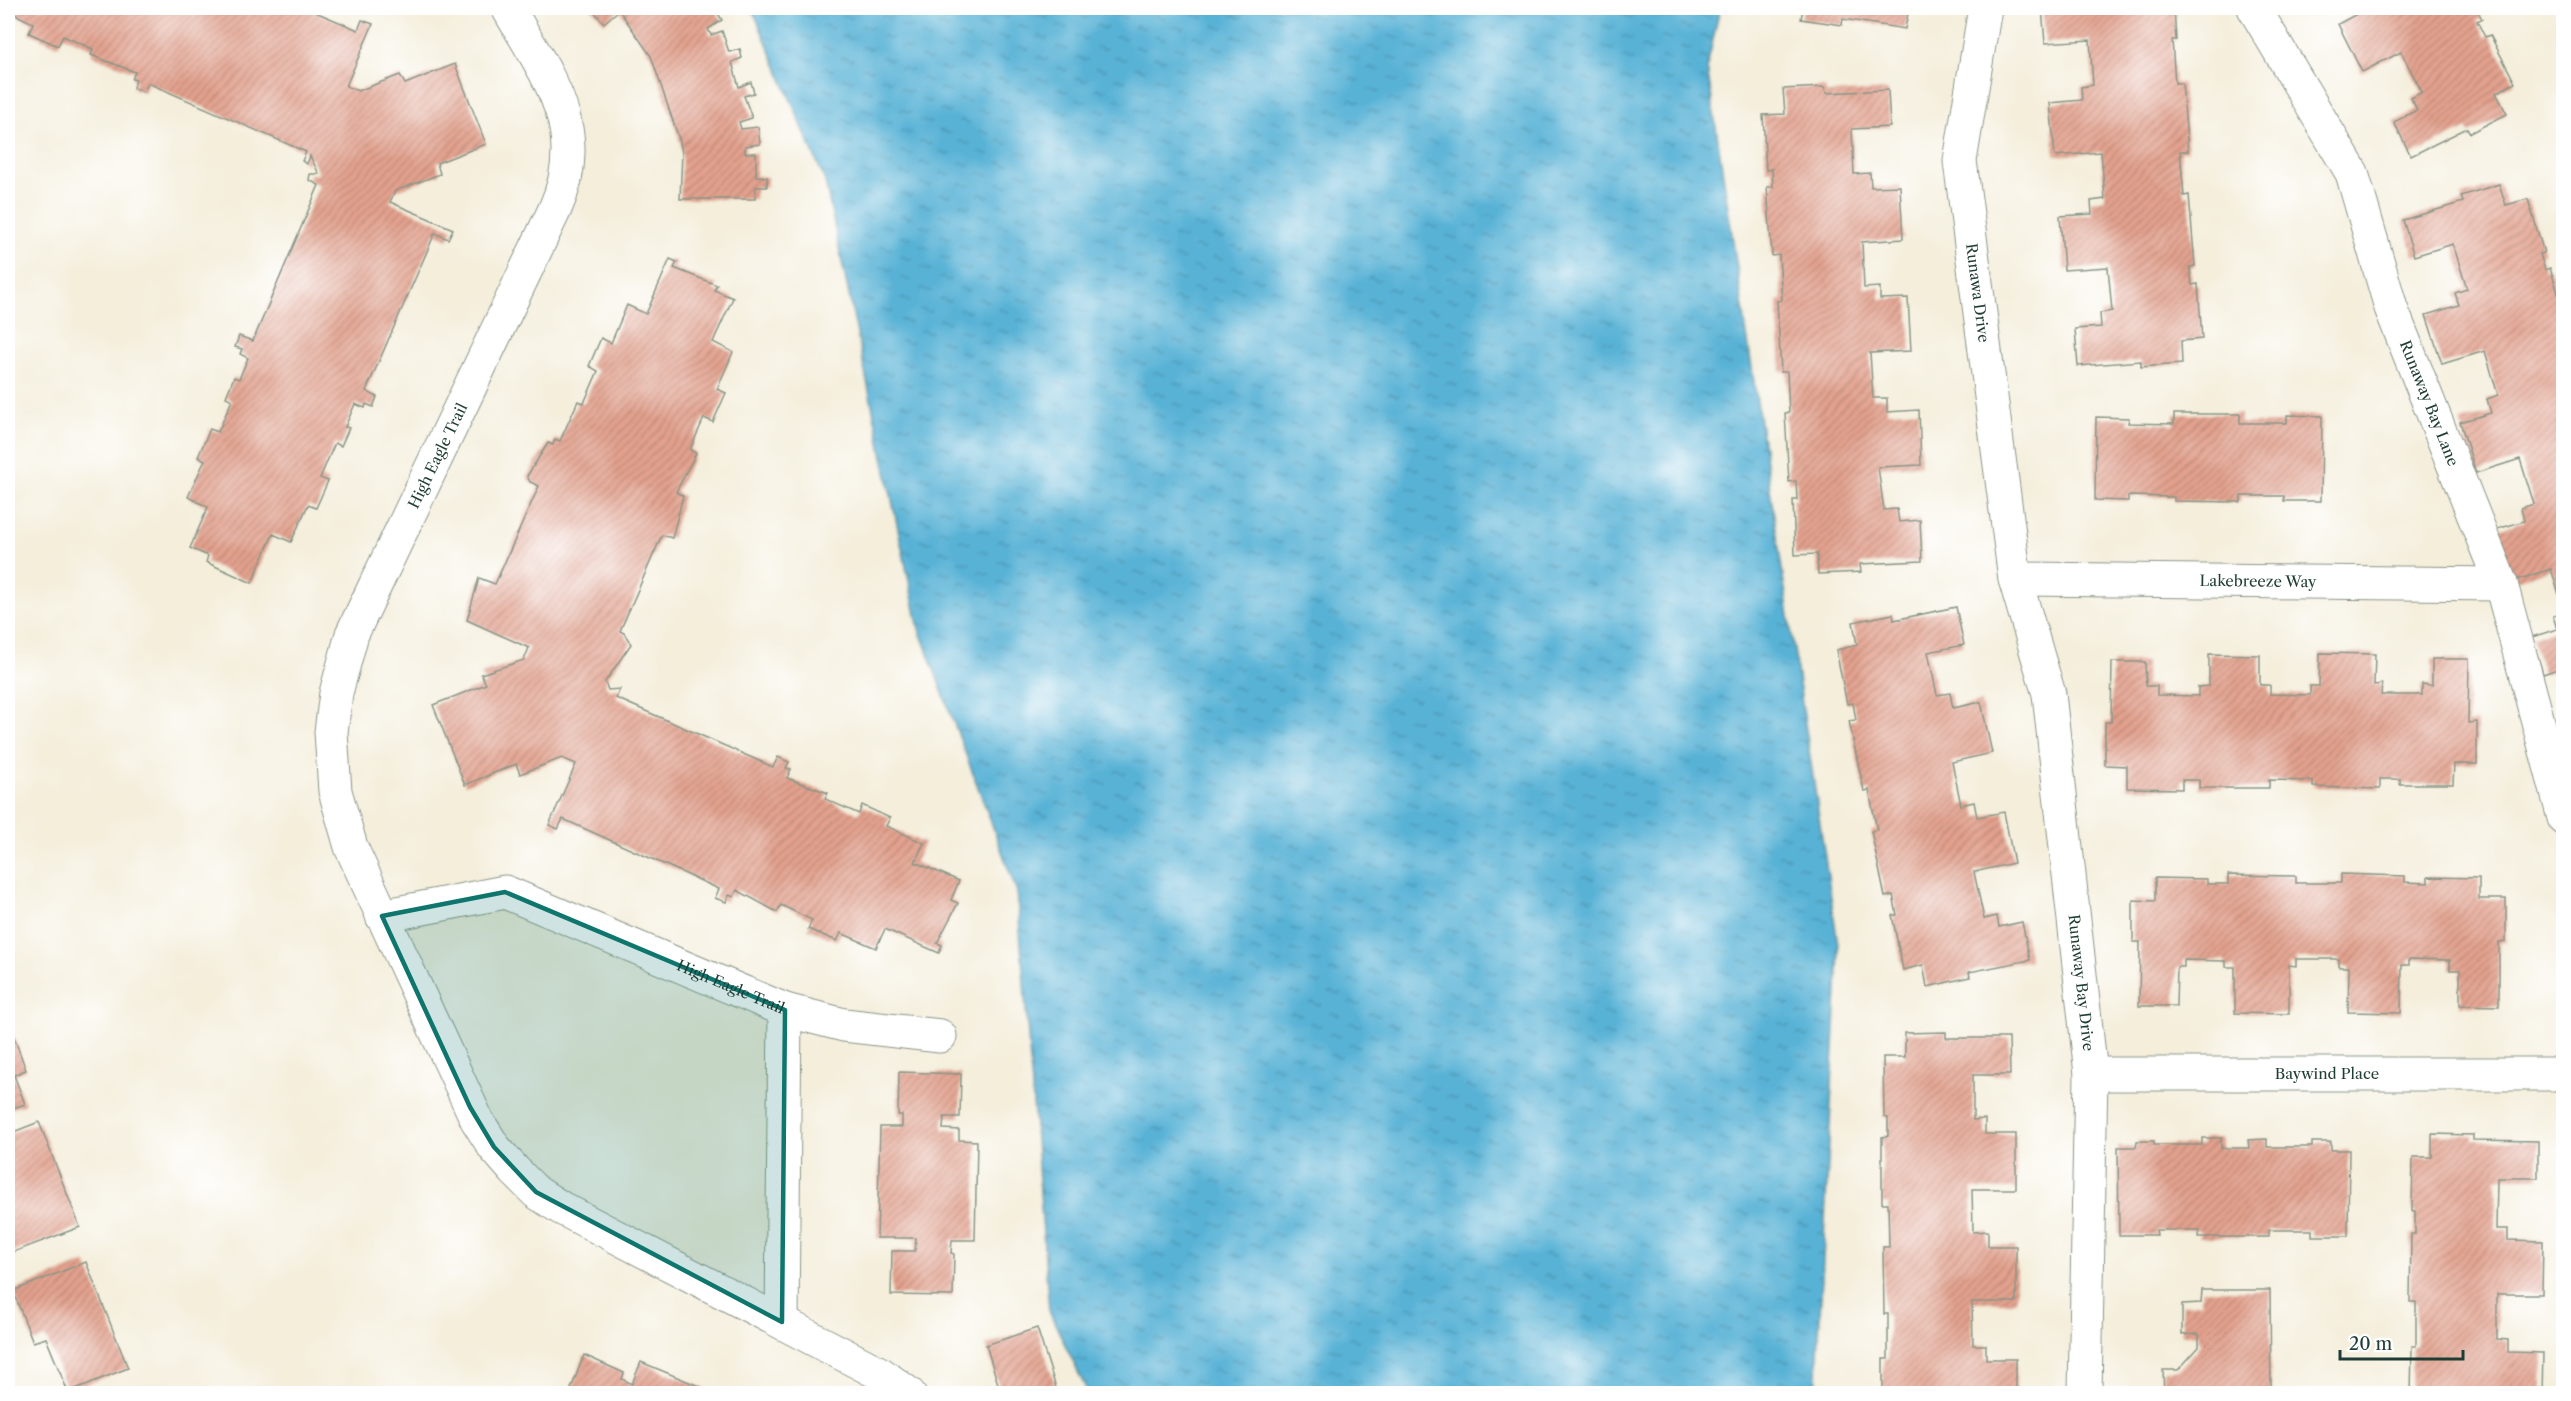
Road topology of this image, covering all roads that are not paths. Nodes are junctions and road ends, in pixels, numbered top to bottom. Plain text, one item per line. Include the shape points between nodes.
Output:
1 (508, 8) edge
2 (1985, 8) edge
3 (2254, 8) edge
4 (2015, 579) junction
5 (2501, 584) junction
6 (2564, 818) edge
7 (382, 916) junction
8 (785, 1010) junction
9 (940, 1036) dead end
10 (2091, 1074) junction
11 (2564, 1074) edge
12 (782, 1322) junction
13 (909, 1394) edge
14 (2085, 1394) edge

1 - 7 street, High Eagle Trail via 561,105 569,145 567,173 555,209 352,634 340,674 331,732 335,791 351,847
2 - 4 street, Runawa Drive via 1960,160
3 - 5 street, Runaway Bay Lane via 2352,173 2391,308
4 - 5 street, Lakebreeze Way
4 - 10 street, Runaway Bay Drive via 2049,694
5 - 6 street, Runaway Bay Lane
7 - 8 street, High Eagle Trail via 505,892
7 - 12 street, High Eagle Trail via 470,1107 494,1147 514,1170 536,1192 561,1208
8 - 9 street via 844,1024
8 - 12 street, High Eagle Trail
10 - 11 street, Baywind Place
10 - 14 street, Runaway Bay Drive
12 - 13 street, High Eagle Trail via 880,1374

